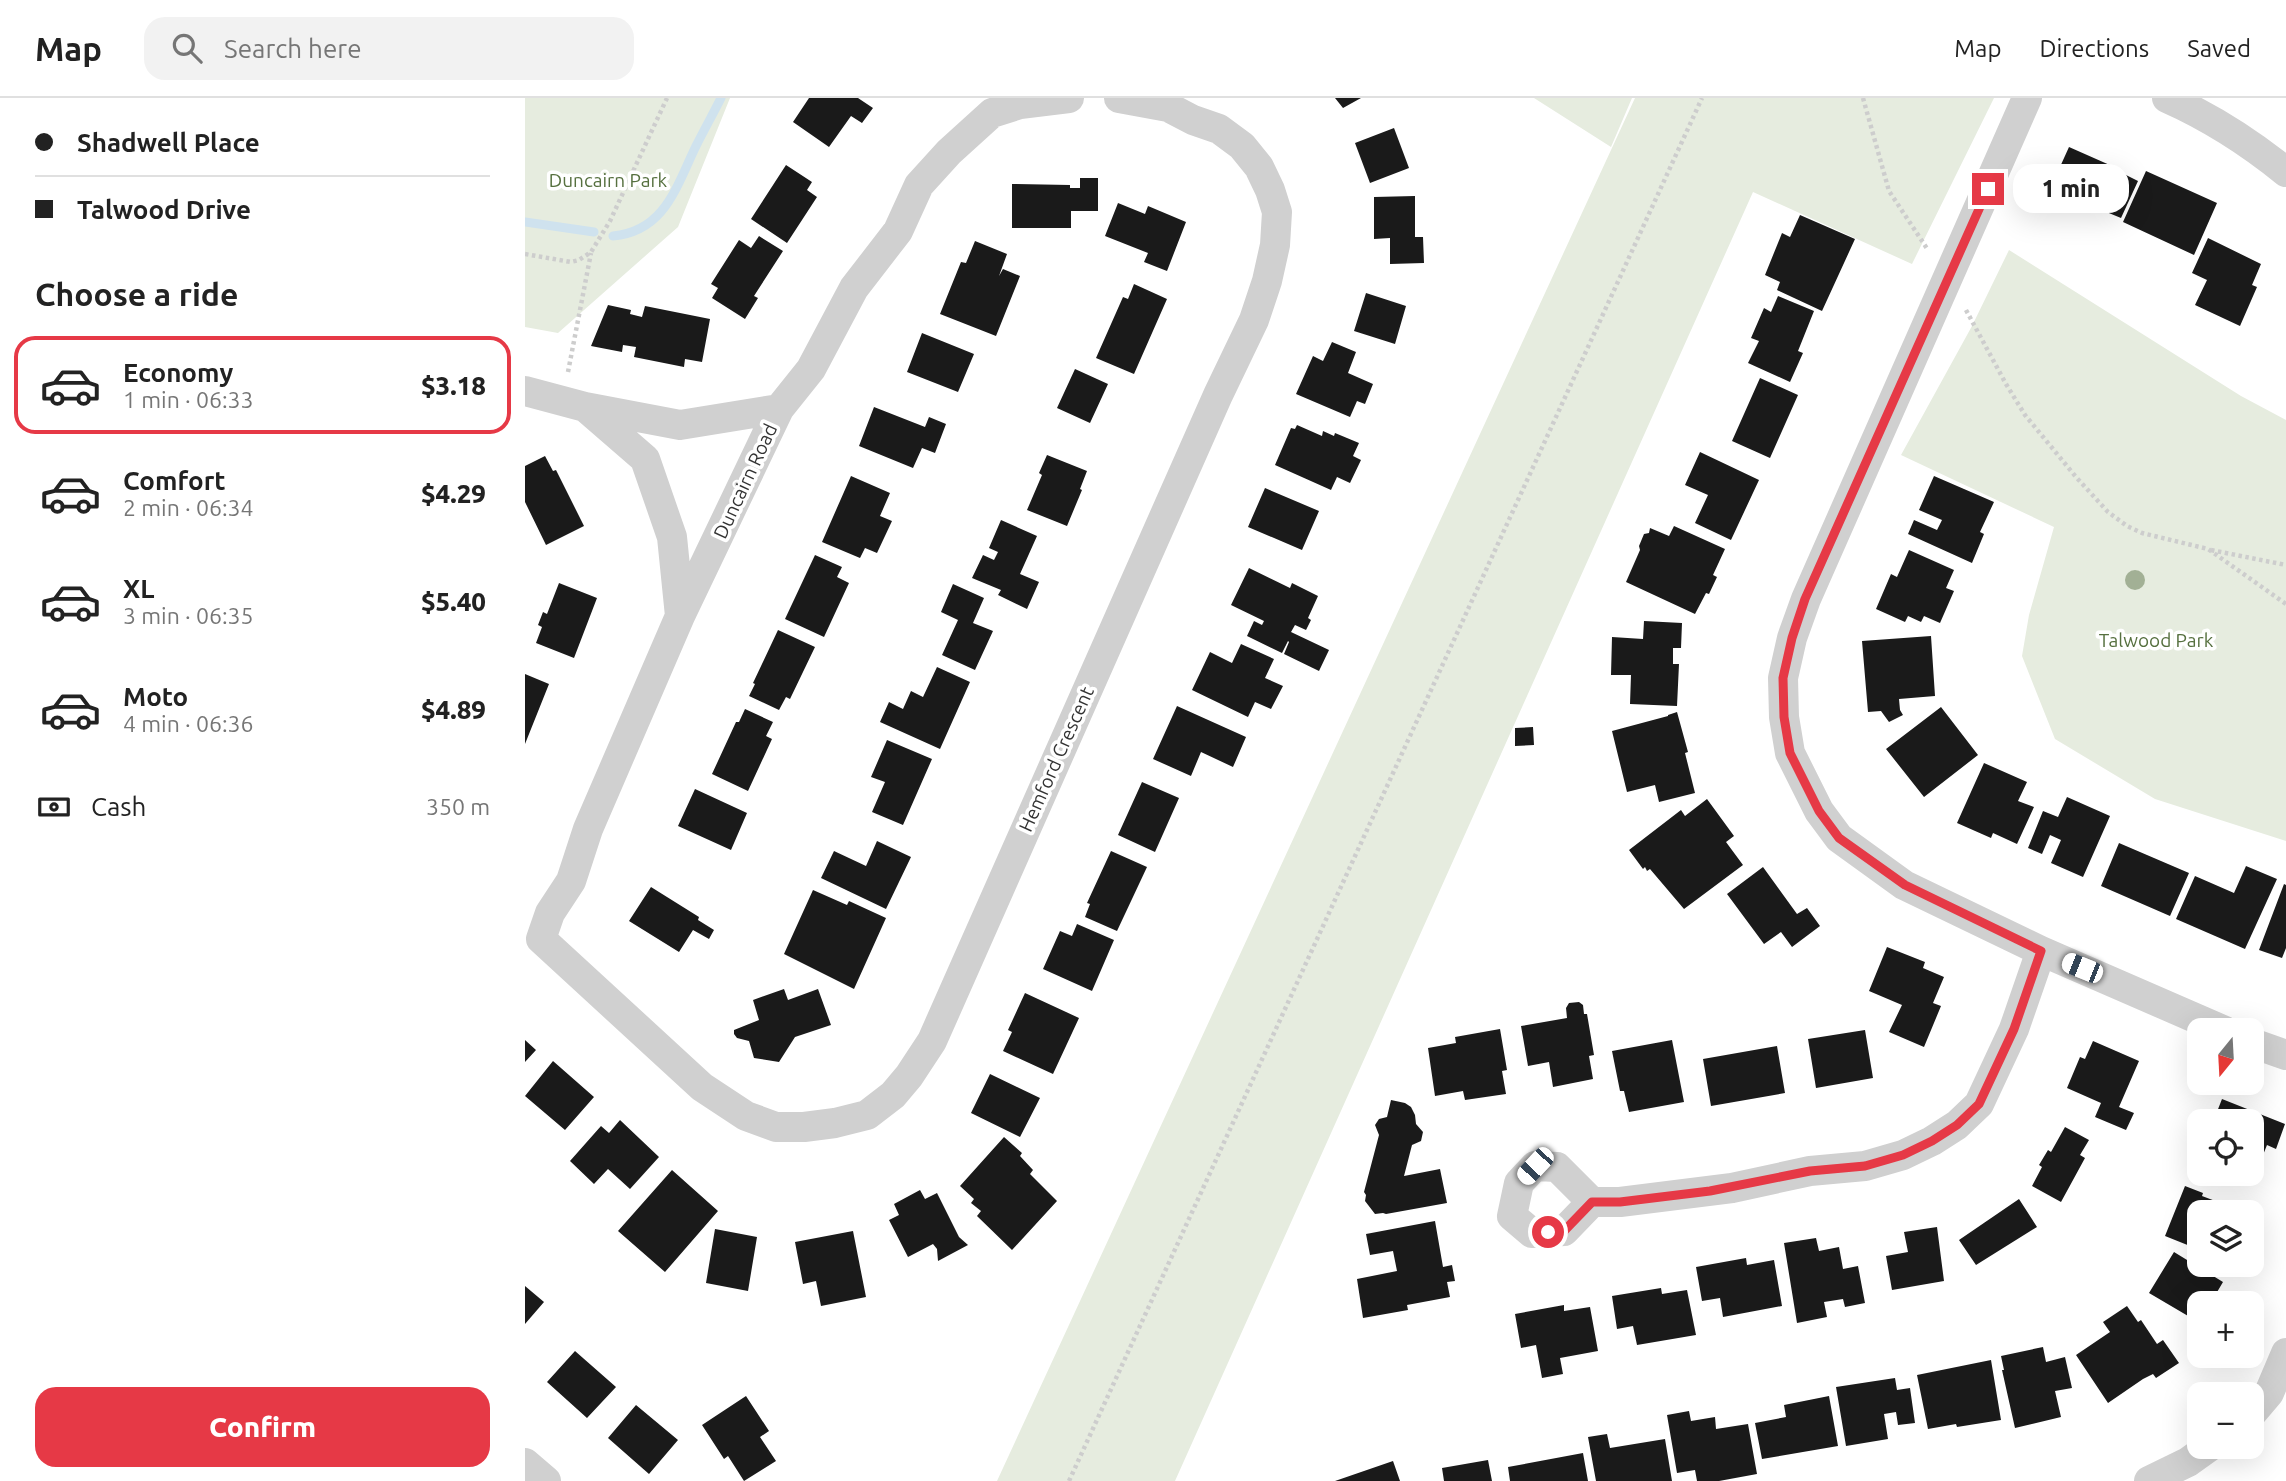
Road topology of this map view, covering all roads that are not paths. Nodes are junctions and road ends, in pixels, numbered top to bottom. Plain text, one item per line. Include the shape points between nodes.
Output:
1 (1069, 98) edge
2 (1119, 98) edge
3 (2027, 98) edge
4 (2167, 98) edge
5 (2286, 172) edge
6 (525, 391) edge
7 (573, 403) junction
8 (779, 409) junction
9 (680, 616) junction
10 (533, 941) edge
11 (2041, 951) junction
12 (2195, 1018) edge
13 (2265, 1048) edge
14 (2286, 1055) edge
15 (1592, 1202) dead end
16 (2286, 1353) edge
17 (2269, 1403) edge
18 (2192, 1459) edge
19 (525, 1462) edge
20 (546, 1481) edge
21 (2149, 1481) edge

1 - 8 street via 992,113 949,152 919,185 898,231 854,288 811,369
2 - 10 street, Hemford Crescent via 1168,107 1219,129 1242,146 1259,167 1277,212 1270,269 1254,320 932,1041 909,1076 867,1115 835,1123 776,1127 745,1116 702,1087
3 - 11 street via 1805,599 1783,678 1790,753 1819,811 1839,838 1905,885
4 - 5 street via 2199,113
6 - 7 street, Duncairn Road
7 - 8 street, Duncairn Road via 680,425
7 - 9 street, Duncairn Road via 645,459 672,537
8 - 9 street, Duncairn Road
9 - 10 street, Duncairn Road via 588,830 571,881
11 - 12 street
11 - 15 street via 2014,1029 1979,1104 1932,1141 1865,1166 1810,1171 1719,1189
13 - 14 street
16 - 17 street
18 - 21 street
19 - 20 street

